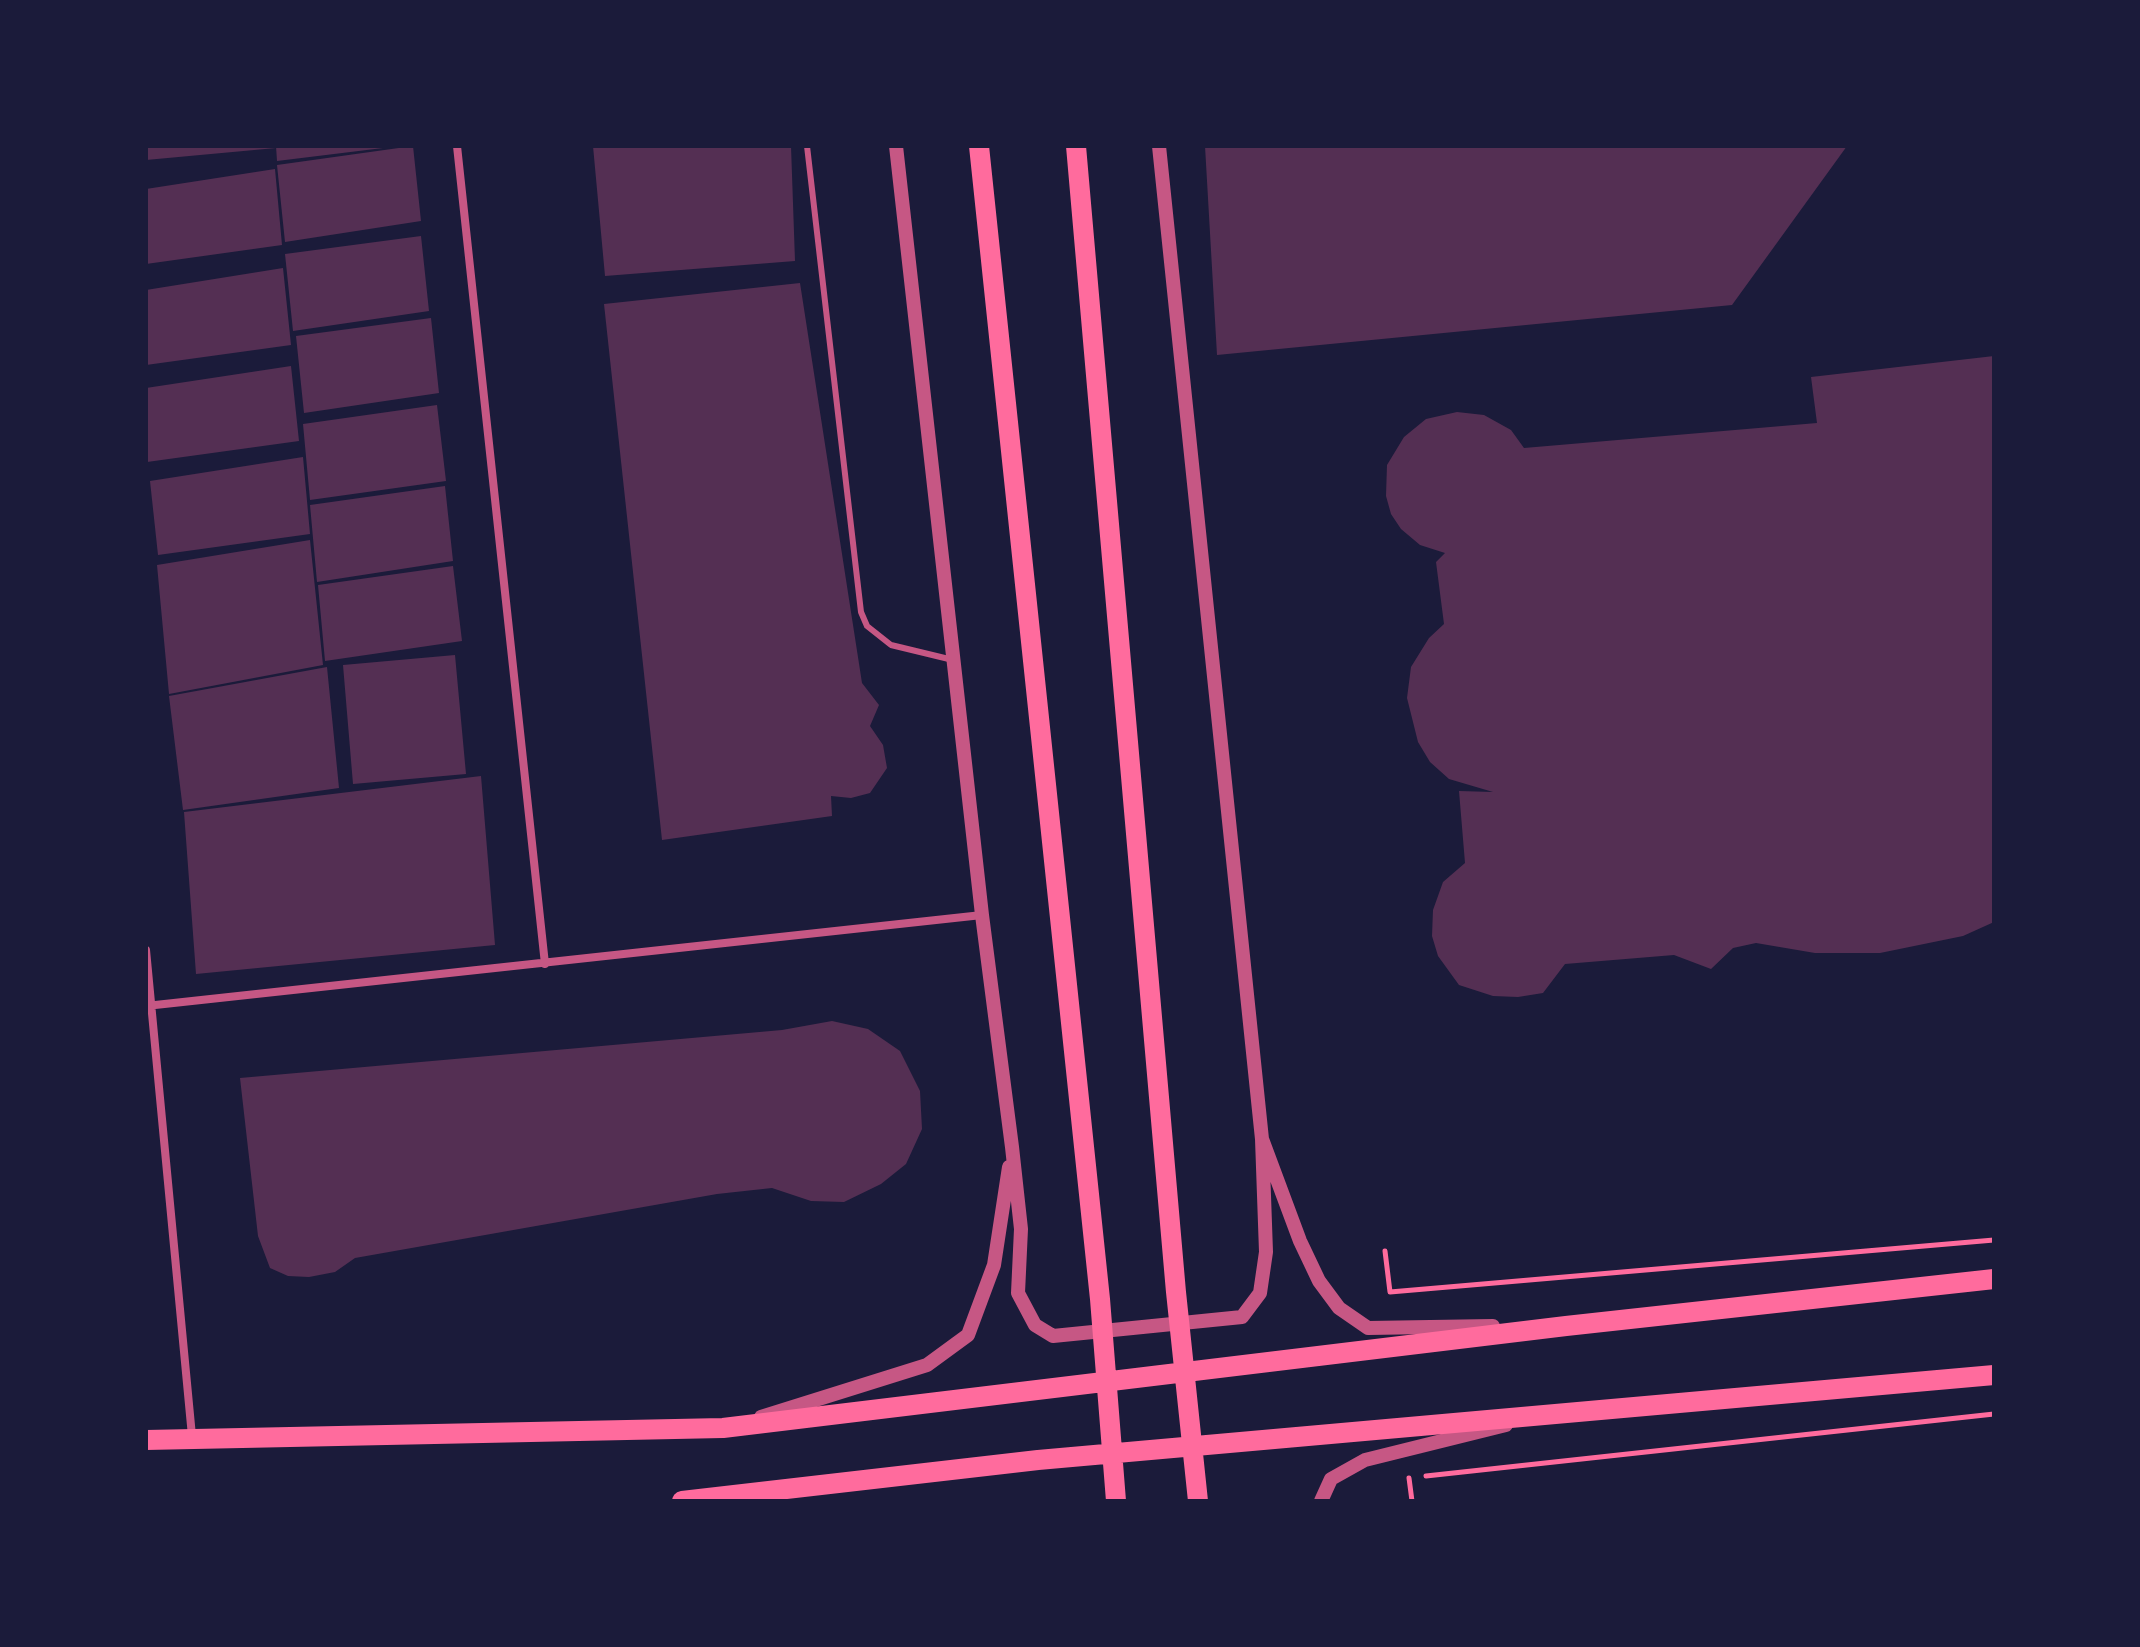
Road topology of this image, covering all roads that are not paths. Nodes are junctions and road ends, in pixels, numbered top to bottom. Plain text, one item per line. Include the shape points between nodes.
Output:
1 (457, 146) edge
2 (807, 146) edge
3 (896, 146) edge
4 (979, 146) edge
5 (1076, 146) edge
6 (1159, 146) edge
7 (953, 660) junction
8 (982, 915) junction
9 (146, 950) edge
10 (545, 964) junction
11 (148, 1006) edge
12 (1262, 1139) junction
13 (1012, 1147) junction
14 (1994, 1279) edge
15 (1566, 1326) junction
16 (1994, 1375) edge
17 (1557, 1413) junction
18 (723, 1428) junction
19 (192, 1436) junction
20 (146, 1440) edge
21 (682, 1501) edge
22 (1116, 1501) edge
23 (1198, 1501) edge
24 (1321, 1501) edge

1 - 10 street
2 - 7 lane via 861,612 867,626 891,645
3 - 7 street
4 - 22 main road via 1100,1299
5 - 23 main road
6 - 12 street
7 - 8 street
8 - 10 street
8 - 13 street
9 - 11 street
10 - 11 street
11 - 19 street
12 - 13 street via 1266,1252 1260,1293 1242,1317 1053,1336 1035,1325 1018,1293 1021,1229
12 - 15 street via 1319,1281 1339,1308 1368,1328
13 - 18 street via 994,1265 968,1335 927,1365
14 - 15 main road
15 - 18 main road
16 - 17 main road
17 - 21 main road via 1038,1460
17 - 24 street via 1365,1460 1331,1479
18 - 19 main road
19 - 20 main road

